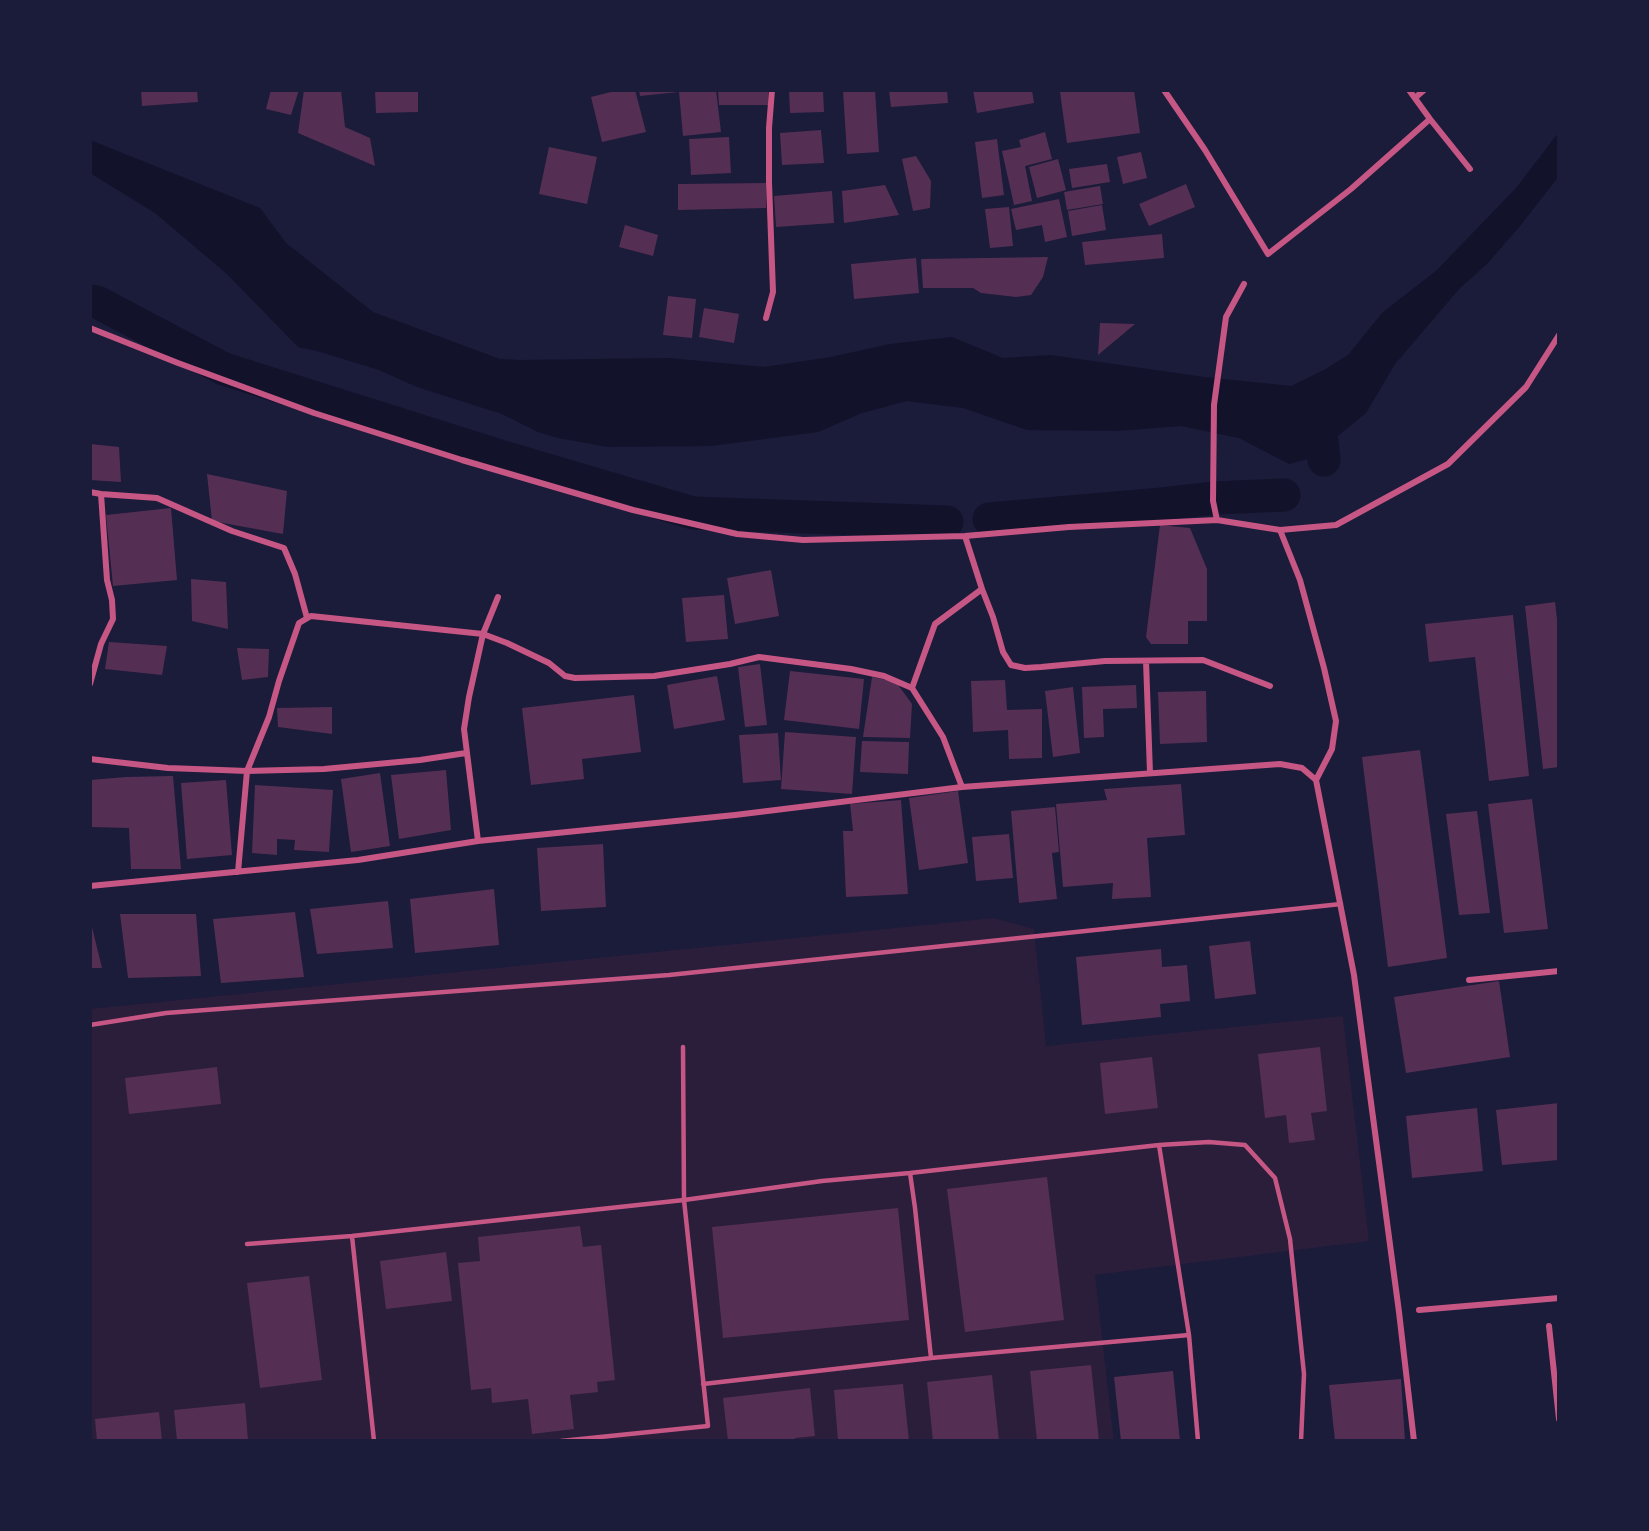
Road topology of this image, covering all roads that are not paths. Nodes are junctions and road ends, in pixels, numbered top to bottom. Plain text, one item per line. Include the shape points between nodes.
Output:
1 (772, 90) edge
2 (1164, 90) edge
3 (1410, 90) edge
4 (1424, 90) edge
5 (1415, 98) junction
6 (1430, 119) junction
7 (1470, 169) dead end
8 (1244, 284) dead end
9 (766, 318) dead end
10 (90, 328) edge
11 (1559, 335) edge
12 (90, 492) edge
13 (101, 494) junction
14 (1217, 520) junction
15 (1280, 530) junction
16 (965, 536) junction
17 (982, 589) junction
18 (498, 597) dead end
19 (307, 618) junction
20 (483, 634) junction
21 (1146, 661) junction
22 (90, 684) edge
23 (1269, 686) dead end
24 (912, 688) junction
25 (466, 753) junction
26 (90, 759) edge
27 (247, 771) junction
28 (1150, 773) junction
29 (1316, 780) junction
30 (962, 787) junction
31 (478, 841) junction
32 (238, 872) junction
33 (90, 886) edge
34 (1341, 904) junction
35 (1559, 971) edge
36 (1469, 980) dead end
37 (90, 1025) edge
38 (683, 1047) dead end
39 (1160, 1145) junction
40 (910, 1173) junction
41 (684, 1200) junction
42 (352, 1236) junction
43 (247, 1244) dead end
44 (1559, 1298) edge
45 (1419, 1310) dead end
46 (1549, 1326) dead end
47 (1189, 1335) junction
48 (931, 1358) junction
49 (704, 1384) junction
50 (1559, 1419) edge
51 (577, 1440) edge
52 (374, 1441) edge
53 (561, 1441) edge
54 (1198, 1441) edge
55 (1301, 1441) edge
56 (1414, 1441) edge

1 - 9 street via 769,182 773,292
2 - 6 street via 1268,254 1351,189
3 - 5 street
4 - 5 street
5 - 6 street
6 - 7 street
8 - 14 street via 1226,316 1214,405 1213,501
10 - 16 street via 314,413 633,510 737,534 802,540
11 - 15 street via 1526,387 1448,464 1336,525
12 - 13 street
13 - 19 street via 157,498 232,531 284,548
13 - 22 street via 113,619
14 - 15 street
14 - 16 street via 1069,526
15 - 29 street via 1300,580 1336,721 1332,749
16 - 17 street
17 - 21 street via 1011,665 1025,668
17 - 24 street via 935,624
18 - 20 street
19 - 20 street
19 - 27 street via 299,623
20 - 24 street via 575,678 654,676 759,657 851,669 884,676
20 - 25 street via 468,697
21 - 23 street via 1203,660
21 - 28 street
24 - 30 street via 943,737
25 - 27 street via 324,769
25 - 31 street
26 - 27 street via 168,768
27 - 32 street
28 - 29 street via 1280,764 1302,768
28 - 30 street
29 - 34 street
30 - 31 street
31 - 32 street via 358,860
32 - 33 street
34 - 37 lane via 669,975 166,1014
34 - 56 street via 1356,989
35 - 36 street
38 - 41 lane
39 - 40 lane
39 - 47 lane
39 - 55 lane via 1245,1145 1275,1178 1290,1239 1304,1374
40 - 41 lane
40 - 48 lane
41 - 42 lane
41 - 49 lane
42 - 43 lane
42 - 52 lane
44 - 45 street
46 - 50 street
47 - 48 lane
47 - 54 lane
48 - 49 lane
49 - 51 lane via 708,1426
51 - 53 lane

